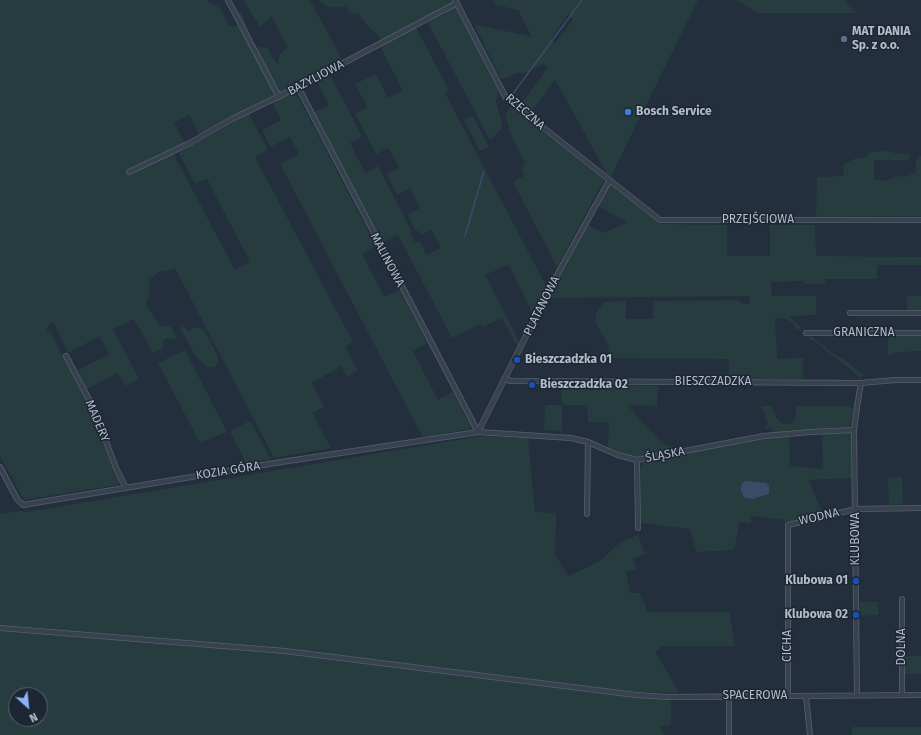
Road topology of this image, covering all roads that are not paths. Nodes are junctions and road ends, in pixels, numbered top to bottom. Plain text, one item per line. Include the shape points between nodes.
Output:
1 (228, 0) edge
2 (456, 2) edge
3 (298, 87) junction
4 (279, 97) junction
5 (129, 172) dead end
6 (609, 181) junction
7 (921, 220) edge
8 (850, 313) dead end
9 (921, 313) edge
10 (806, 333) dead end
11 (921, 333) edge
12 (66, 356) dead end
13 (504, 379) junction
14 (921, 380) edge
15 (861, 383) junction
16 (854, 430) junction
17 (478, 432) junction
18 (588, 442) junction
19 (636, 460) junction
20 (0, 467) edge
21 (126, 488) junction
22 (921, 508) edge
23 (856, 509) junction
24 (587, 514) dead end
25 (788, 525) joint
26 (638, 528) dead end
27 (902, 599) dead end
28 (0, 628) edge
29 (857, 695) junction
30 (902, 695) junction
31 (921, 695) edge
32 (729, 696) junction
33 (788, 696) junction
34 (806, 696) junction
35 (729, 735) edge
36 (810, 735) edge

1 - 4 street
2 - 3 street, BAZYLIOWA
2 - 6 street, RZECZNA via 506,98
3 - 4 street, BAZYLIOWA
3 - 17 street, MALINOWA
4 - 5 street, BAZYLIOWA
6 - 7 street, PRZEJŚCIOWA via 660,220
6 - 13 street, PLATANOWA
8 - 9 street
10 - 11 street, GRANICZNA
12 - 21 street, MADERY via 93,407
13 - 15 street, BIESZCZADZKA
13 - 17 street, PLATANOWA
14 - 15 street, BIESZCZADZKA
15 - 16 street, KLUBOWA
16 - 19 street, ŚLĄSKA via 764,436
16 - 23 street, KLUBOWA
17 - 18 street, ŚLĄSKA via 567,437
17 - 21 street, KOZIA GÓRA
18 - 19 street, ŚLĄSKA
18 - 24 street
19 - 26 street
20 - 21 street, KOZIA GÓRA via 17,499 23,505
22 - 23 street, WODNA
23 - 25 street, WODNA
23 - 29 street, KLUBOWA
25 - 33 street, CICHA
27 - 30 street, DOLNA
28 - 32 street, SPACEROWA via 285,651 636,695
29 - 30 street, SPACEROWA
29 - 34 street, SPACEROWA
30 - 31 street, SPACEROWA
32 - 33 street, SPACEROWA
32 - 35 street
33 - 34 street, SPACEROWA
34 - 36 street

